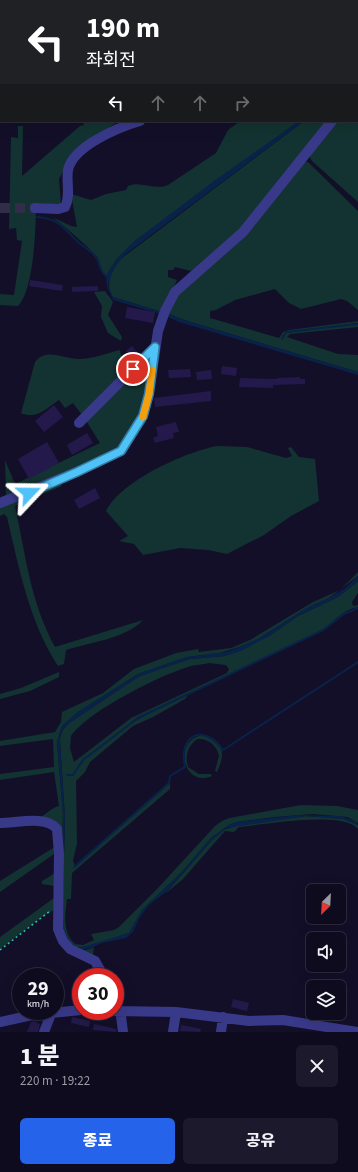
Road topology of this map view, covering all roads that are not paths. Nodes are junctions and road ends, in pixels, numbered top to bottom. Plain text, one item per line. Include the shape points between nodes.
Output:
1 (136, 122) edge
2 (331, 122) edge
3 (35, 208) tunnel mouth
4 (155, 347) junction
5 (79, 423) dead end
6 (0, 503) edge
7 (0, 823) edge
8 (99, 968) edge
9 (124, 1009) edge
10 (176, 1012) junction
11 (224, 1017) junction
12 (12, 1019) edge
13 (49, 1020) edge
14 (115, 1020) edge
15 (119, 1020) edge
16 (268, 1021) junction
17 (0, 1022) edge
18 (44, 1032) edge
19 (115, 1032) edge
20 (123, 1032) edge
21 (173, 1032) edge
22 (221, 1032) edge
23 (266, 1032) edge
24 (358, 1032) edge

1 - 3 street via 109,133 77,154 68,168 68,201 65,206 58,209
2 - 4 street via 242,232 175,292 164,310
4 - 5 street
4 - 6 street via 149,394 143,416 121,451
7 - 8 street via 42,820 58,828 58,929 70,949 95,961
9 - 10 street
10 - 11 street
10 - 21 street
11 - 16 street
11 - 22 street
12 - 17 street
13 - 18 street
14 - 19 street
15 - 20 street
16 - 23 street
16 - 24 street via 292,1021

